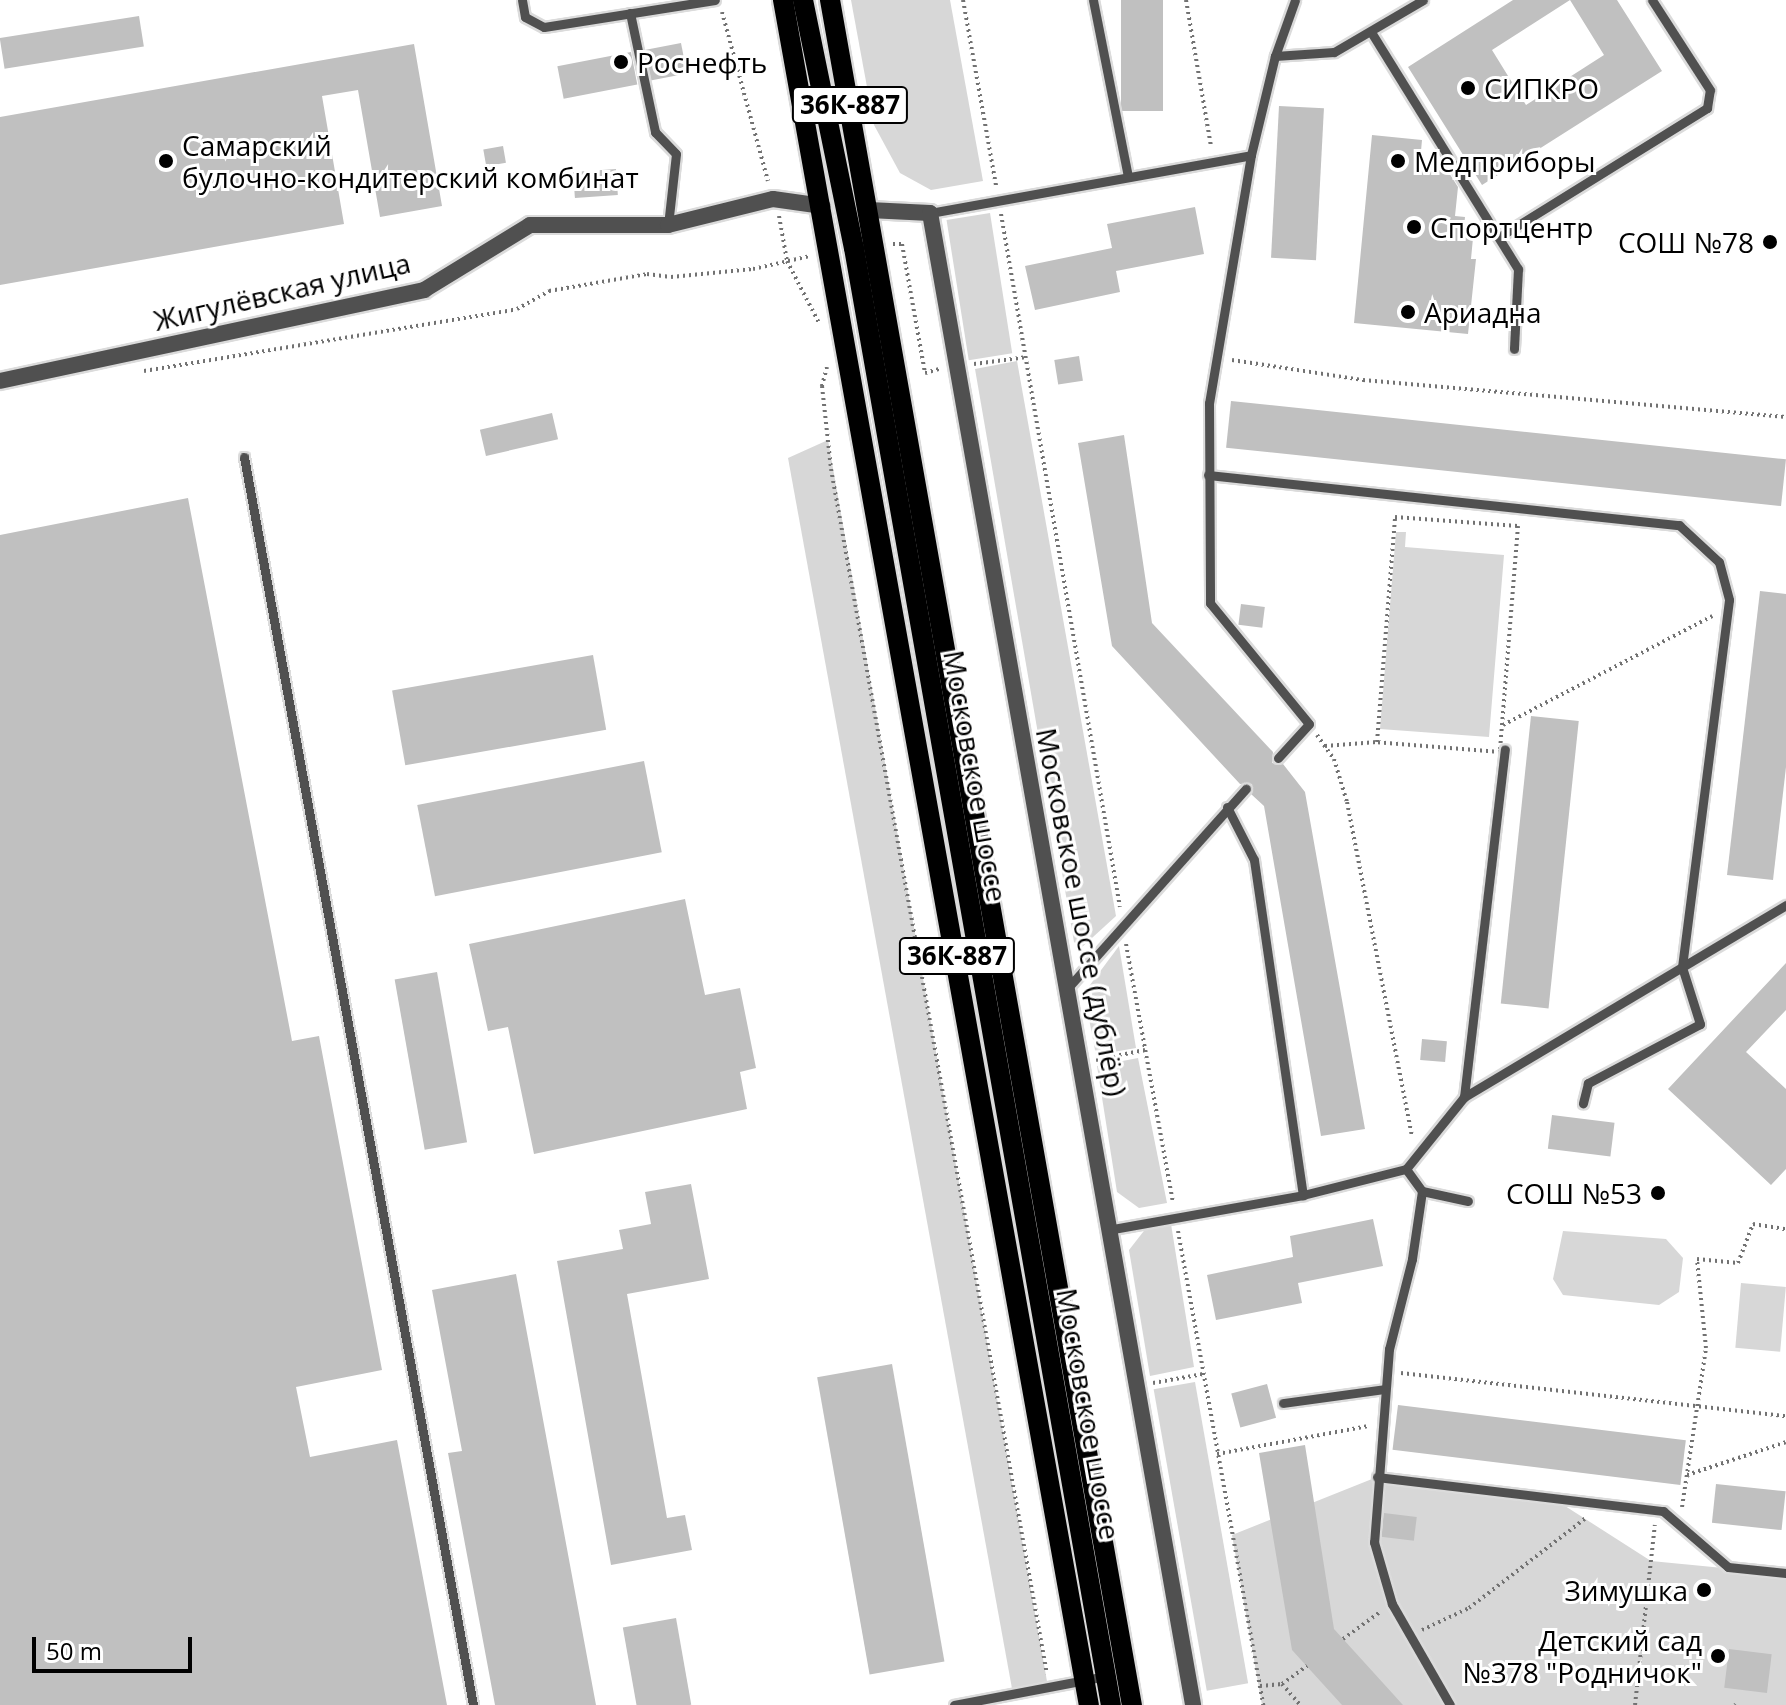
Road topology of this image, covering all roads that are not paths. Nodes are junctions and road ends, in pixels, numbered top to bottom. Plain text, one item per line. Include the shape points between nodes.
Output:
1 (522, 0) edge
2 (717, 0) edge
3 (783, 0) edge
4 (803, 0) edge
5 (830, 0) edge
6 (1093, 0) edge
7 (1295, 0) edge
8 (1423, 0) edge
9 (1652, 0) edge
10 (630, 13) junction
11 (1371, 32) junction
12 (1275, 56) junction
13 (1251, 155) junction
14 (1128, 177) junction
15 (823, 206) junction
16 (846, 210) junction
17 (869, 210) junction
18 (930, 213) junction
19 (668, 225) junction
20 (1499, 237) junction
21 (1514, 349) dead end
22 (0, 381) edge
23 (244, 457) dead end
24 (1208, 475) junction
25 (1505, 749) dead end
26 (1278, 758) dead end
27 (1246, 789) dead end
28 (1227, 807) junction
29 (1786, 905) edge
30 (1682, 967) junction
31 (1064, 993) junction
32 (1464, 1097) junction
33 (1583, 1103) dead end
34 (1406, 1169) junction
35 (1422, 1191) junction
36 (1303, 1195) junction
37 (1468, 1201) dead end
38 (1113, 1229) junction
39 (1385, 1389) junction
40 (1283, 1403) dead end
41 (1377, 1477) junction
42 (1786, 1573) edge
43 (1106, 1676) junction
44 (1085, 1680) junction
45 (473, 1705) edge
46 (954, 1705) edge
47 (1089, 1705) edge
48 (1111, 1705) edge
49 (1132, 1705) edge
50 (1193, 1705) edge
51 (1450, 1705) edge

1 - 10 lane via 525,17 544,27
2 - 10 lane
3 - 15 main road, Московское шоссе / 36К-887
4 - 16 main road, Московское шоссе / 36К-887
5 - 17 main road, Московское шоссе / 36К-887
6 - 14 lane
7 - 12 lane
8 - 11 lane
9 - 20 lane via 1710,90 1707,108
10 - 19 lane via 655,132 676,154
11 - 12 lane via 1334,52
11 - 20 lane
12 - 13 lane
13 - 14 lane
13 - 24 lane via 1209,403
14 - 18 lane
15 - 16 main road, Жигулёвская улица
15 - 19 street, Жигулёвская улица via 773,199
15 - 44 main road, Московское шоссе / 36К-887
16 - 17 main road
16 - 43 main road, Московское шоссе / 36К-887
17 - 18 street
17 - 49 main road, Московское шоссе / 36К-887
18 - 31 street, Московское шоссе (дублёр)
19 - 22 street, Жигулёвская улица via 530,225 424,290
20 - 21 lane via 1518,269
23 - 45 lane
24 - 26 lane via 1210,603 1309,724
24 - 30 lane via 1679,525 1719,562 1728,607
25 - 32 lane
27 - 28 lane
28 - 31 lane
28 - 36 lane via 1254,860
29 - 30 lane
30 - 32 lane
30 - 33 lane via 1700,1024 1588,1083
31 - 38 street, Московское шоссе (дублёр) via 1083,1063
32 - 34 lane
34 - 35 lane
34 - 36 lane
35 - 37 lane
35 - 39 lane
36 - 38 lane
38 - 50 street, Московское шоссе (дублёр)
39 - 40 lane
39 - 41 lane
41 - 42 lane via 1656,1510 1728,1567
41 - 51 lane via 1374,1542 1392,1603
43 - 44 lane
43 - 48 main road, Московское шоссе / 36К-887
44 - 46 lane
44 - 47 main road, Московское шоссе / 36К-887

